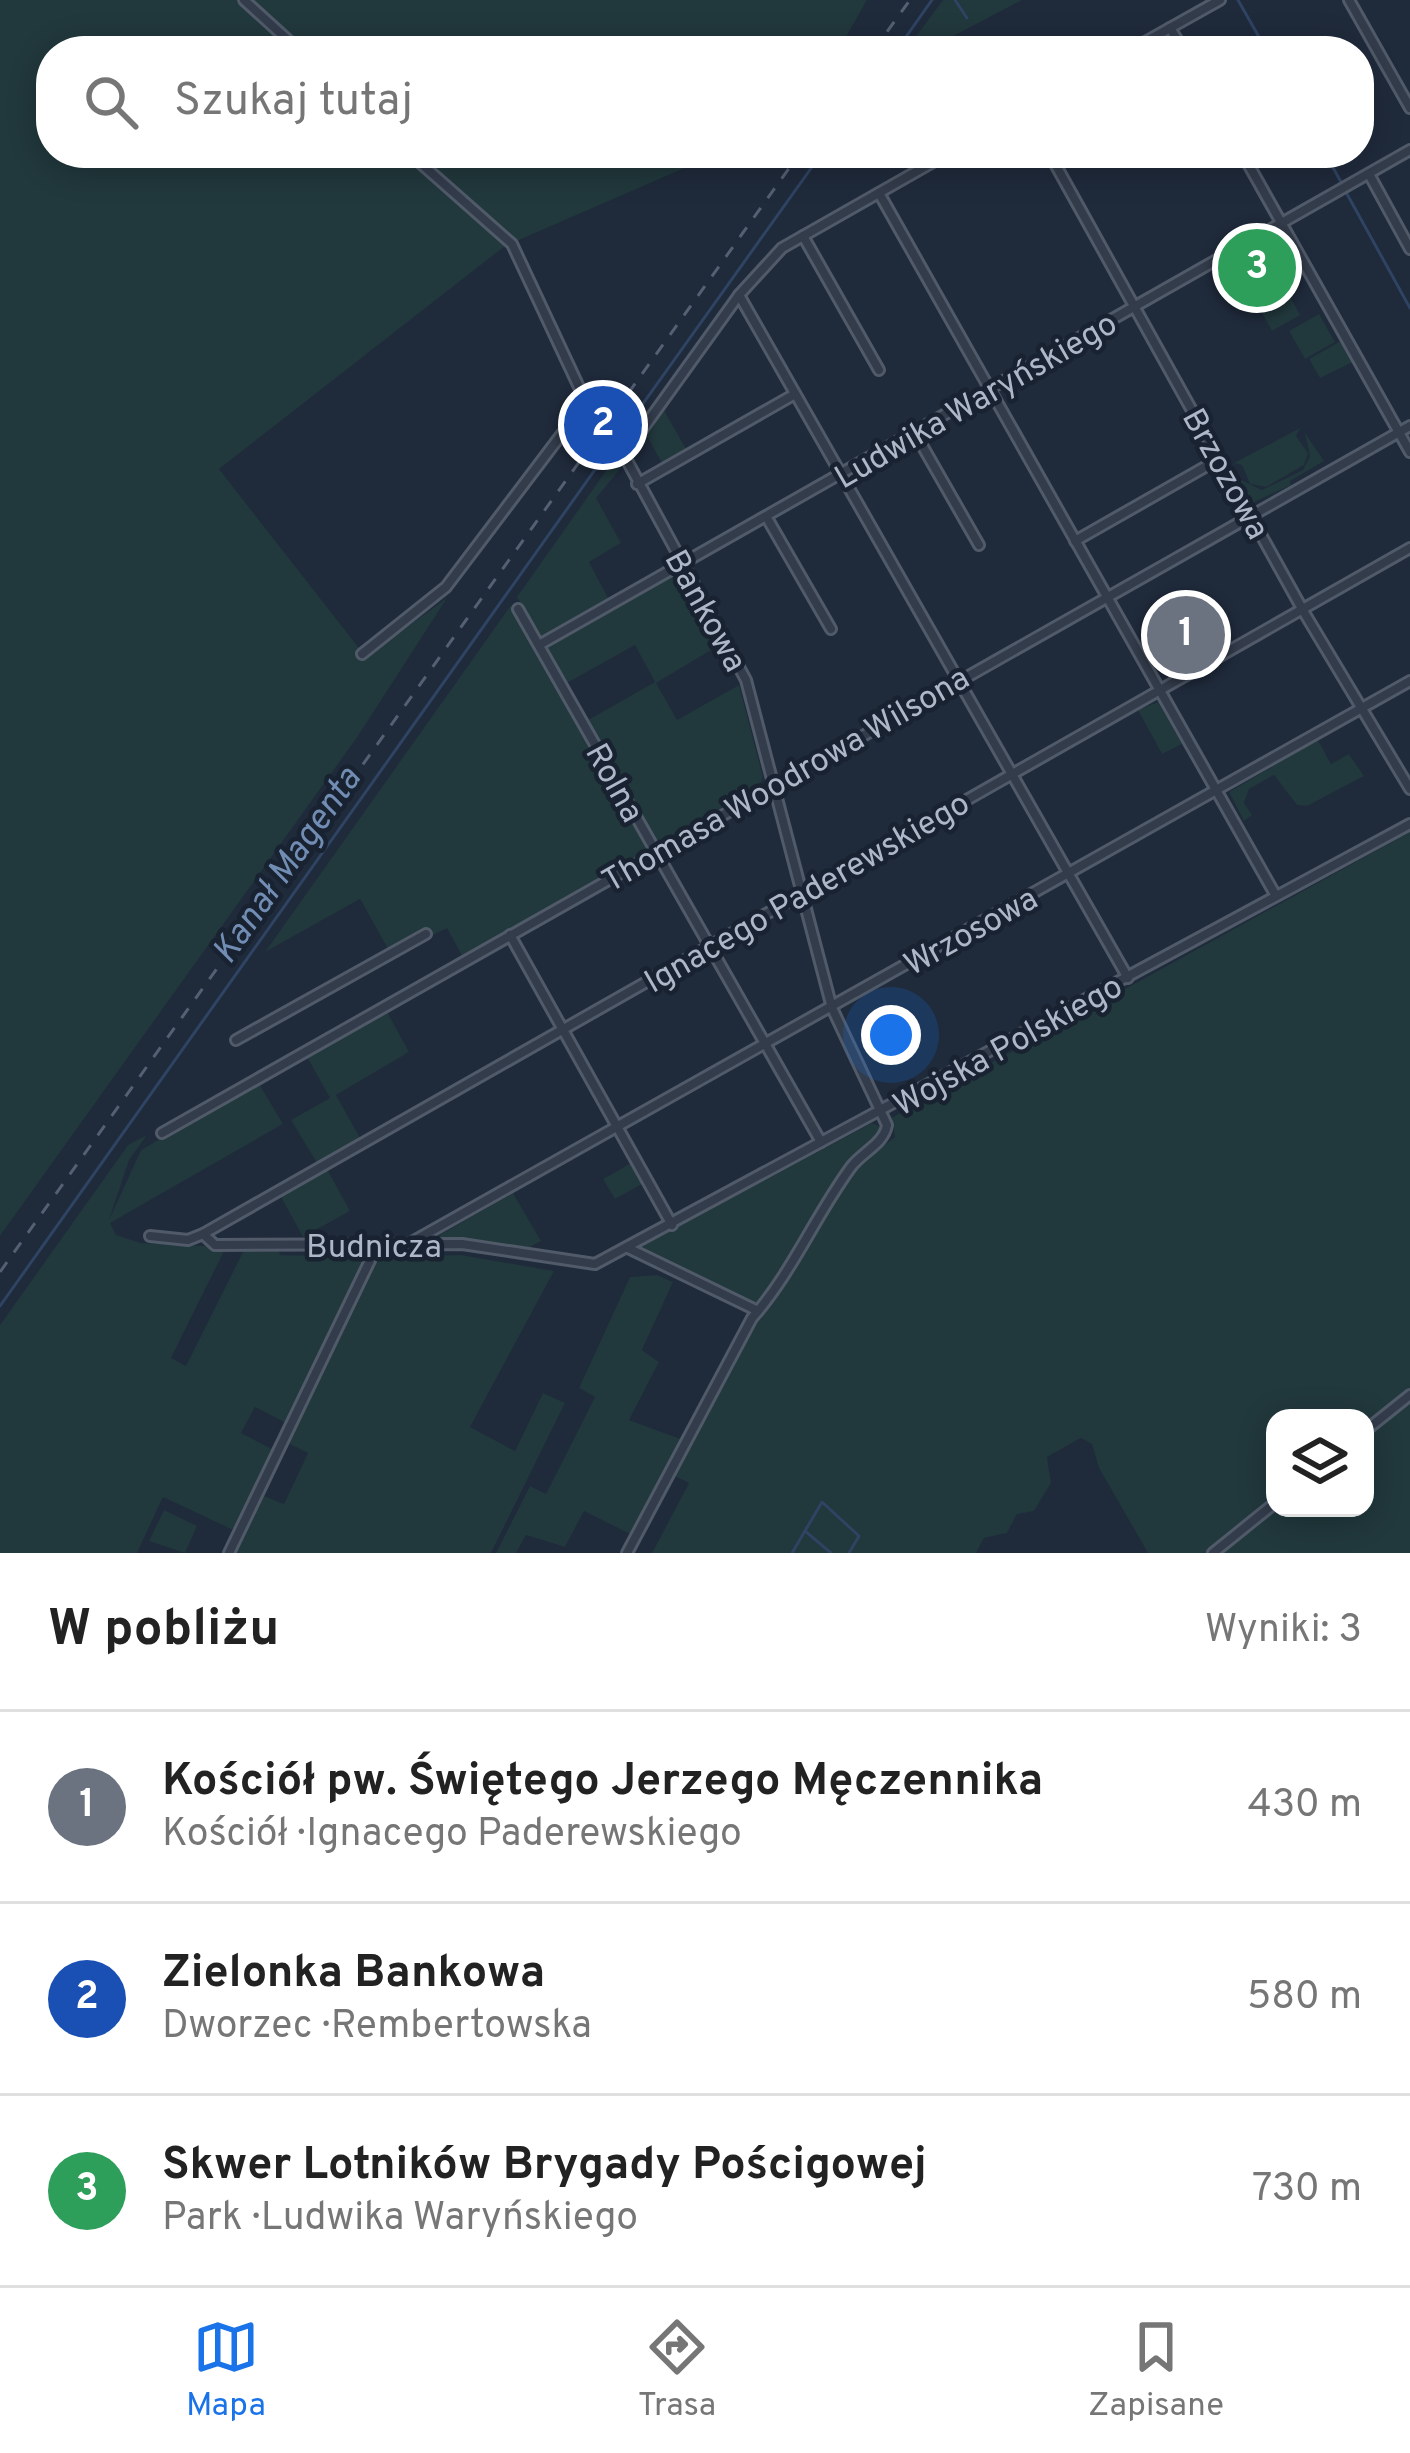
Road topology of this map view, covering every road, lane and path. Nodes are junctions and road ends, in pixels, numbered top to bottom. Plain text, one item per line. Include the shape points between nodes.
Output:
1 (244, 0) edge
2 (1220, 0) edge
3 (1349, 0) edge
4 (1170, 28) junction
5 (284, 36) edge
6 (1156, 36) edge
7 (1175, 36) edge
8 (1369, 36) edge
9 (1374, 44) edge
10 (1410, 108) edge
11 (1410, 150) edge
12 (426, 168) edge
13 (923, 168) edge
14 (1057, 168) edge
15 (1250, 168) edge
16 (1369, 174) junction
17 (879, 193) junction
18 (1282, 224) junction
19 (802, 236) junction
20 (1410, 250) edge
21 (740, 295) junction
22 (1136, 308) junction
23 (879, 370) dead end
24 (990, 390) junction
25 (795, 394) junction
26 (1410, 426) edge
27 (915, 433) junction
28 (1399, 433) junction
29 (1410, 452) edge
30 (1220, 459) junction
31 (841, 475) junction
32 (637, 484) junction
33 (1251, 516) junction
34 (767, 518) junction
35 (1075, 542) junction
36 (979, 545) dead end
37 (1410, 548) edge
38 (683, 566) junction
39 (1107, 597) junction
40 (518, 609) dead end
41 (1303, 609) junction
42 (831, 629) dead end
43 (539, 645) junction
44 (362, 654) dead end
45 (956, 681) junction
46 (1410, 682) edge
47 (1159, 690) junction
48 (1360, 710) junction
49 (1010, 775) junction
50 (772, 785) junction
51 (1410, 789) edge
52 (1216, 790) junction
53 (1410, 824) edge
54 (656, 852) junction
55 (1068, 875) junction
56 (800, 894) junction
57 (1276, 896) junction
58 (426, 934) dead end
59 (510, 935) junction
60 (707, 947) junction
61 (1128, 978) junction
62 (832, 1008) junction
63 (564, 1029) junction
64 (236, 1040) dead end
65 (764, 1045) junction
66 (881, 1113) junction
67 (619, 1127) junction
68 (162, 1133) dead end
69 (820, 1142) junction
70 (672, 1225) junction
71 (203, 1234) junction
72 (150, 1236) dead end
73 (404, 1247) junction
74 (376, 1248) junction
75 (628, 1248) junction
76 (602, 1262) joint
77 (758, 1311) junction
78 (1410, 1395) edge
79 (1374, 1423) edge
80 (1266, 1510) edge
81 (229, 1553) edge
82 (627, 1553) edge
83 (1214, 1553) edge

1 - 5 street
2 - 4 street
3 - 8 street
4 - 6 street
4 - 7 street
9 - 10 street
11 - 16 street, Ludwika Waryńskiego
12 - 44 street via 512,244 584,389 584,407 446,587
13 - 17 street
14 - 22 street, Brzozowa
15 - 18 street
16 - 18 street, Ludwika Waryńskiego
16 - 20 street
17 - 19 street
17 - 24 street
18 - 22 street, Ludwika Waryńskiego
18 - 28 street
19 - 21 street
19 - 23 street
21 - 25 street
21 - 32 street, Bankowa via 624,455
22 - 24 street, Ludwika Waryńskiego
22 - 30 street, Brzozowa
24 - 27 street, Ludwika Waryńskiego
24 - 35 street
25 - 31 street
25 - 32 street
26 - 28 street, Thomasa Woodrowa Wilsona
27 - 31 street, Ludwika Waryńskiego
27 - 36 street
28 - 29 street
28 - 33 street, Thomasa Woodrowa Wilsona
30 - 33 street, Brzozowa
30 - 35 street
31 - 34 street, Ludwika Waryńskiego
31 - 45 street
32 - 38 street, Bankowa
33 - 39 street, Thomasa Woodrowa Wilsona
33 - 41 street, Brzozowa
34 - 38 street, Ludwika Waryńskiego
34 - 42 street
35 - 39 street
37 - 41 street, Ignacego Paderewskiego
38 - 43 street, Ludwika Waryńskiego
38 - 50 street, Bankowa via 746,680
39 - 45 street, Thomasa Woodrowa Wilsona
39 - 47 street
40 - 43 street, Rolna
41 - 47 street, Ignacego Paderewskiego
41 - 48 street, Brzozowa
43 - 54 street, Rolna
45 - 49 street
45 - 50 street, Thomasa Woodrowa Wilsona
46 - 48 street, Wrzosowa
47 - 49 street, Ignacego Paderewskiego
47 - 52 street
48 - 51 street, Brzozowa
48 - 52 street, Wrzosowa
49 - 55 street
49 - 56 street, Ignacego Paderewskiego
50 - 54 street, Thomasa Woodrowa Wilsona
50 - 56 street, Bankowa
52 - 55 street, Wrzosowa
52 - 57 street
53 - 57 street, Wojska Polskiego
54 - 59 street, Thomasa Woodrowa Wilsona
54 - 60 street, Rolna
55 - 61 street
55 - 62 street, Wrzosowa
56 - 60 street, Ignacego Paderewskiego
56 - 62 street, Bankowa
57 - 61 street, Wojska Polskiego
58 - 64 street
59 - 63 street
59 - 68 street, Thomasa Woodrowa Wilsona
60 - 63 street, Ignacego Paderewskiego
60 - 65 street, Rolna
61 - 66 street, Wojska Polskiego
62 - 65 street, Wrzosowa
62 - 66 street, Bankowa
63 - 67 street
63 - 71 street, Ignacego Paderewskiego
65 - 67 street, Wrzosowa
65 - 69 street, Rolna
66 - 69 street, Wojska Polskiego
66 - 77 street via 885,1136 852,1166
67 - 70 street
67 - 73 street, Wrzosowa
69 - 70 street, Wojska Polskiego
70 - 75 street, Wojska Polskiego
71 - 72 street, Budnicza
71 - 74 street, Budnicza via 215,1245
73 - 74 street, Budnicza
73 - 76 street, Budnicza via 462,1244
74 - 81 street
75 - 76 street, Wojska Polskiego
75 - 77 street
77 - 82 street
78 - 79 street
80 - 83 street

